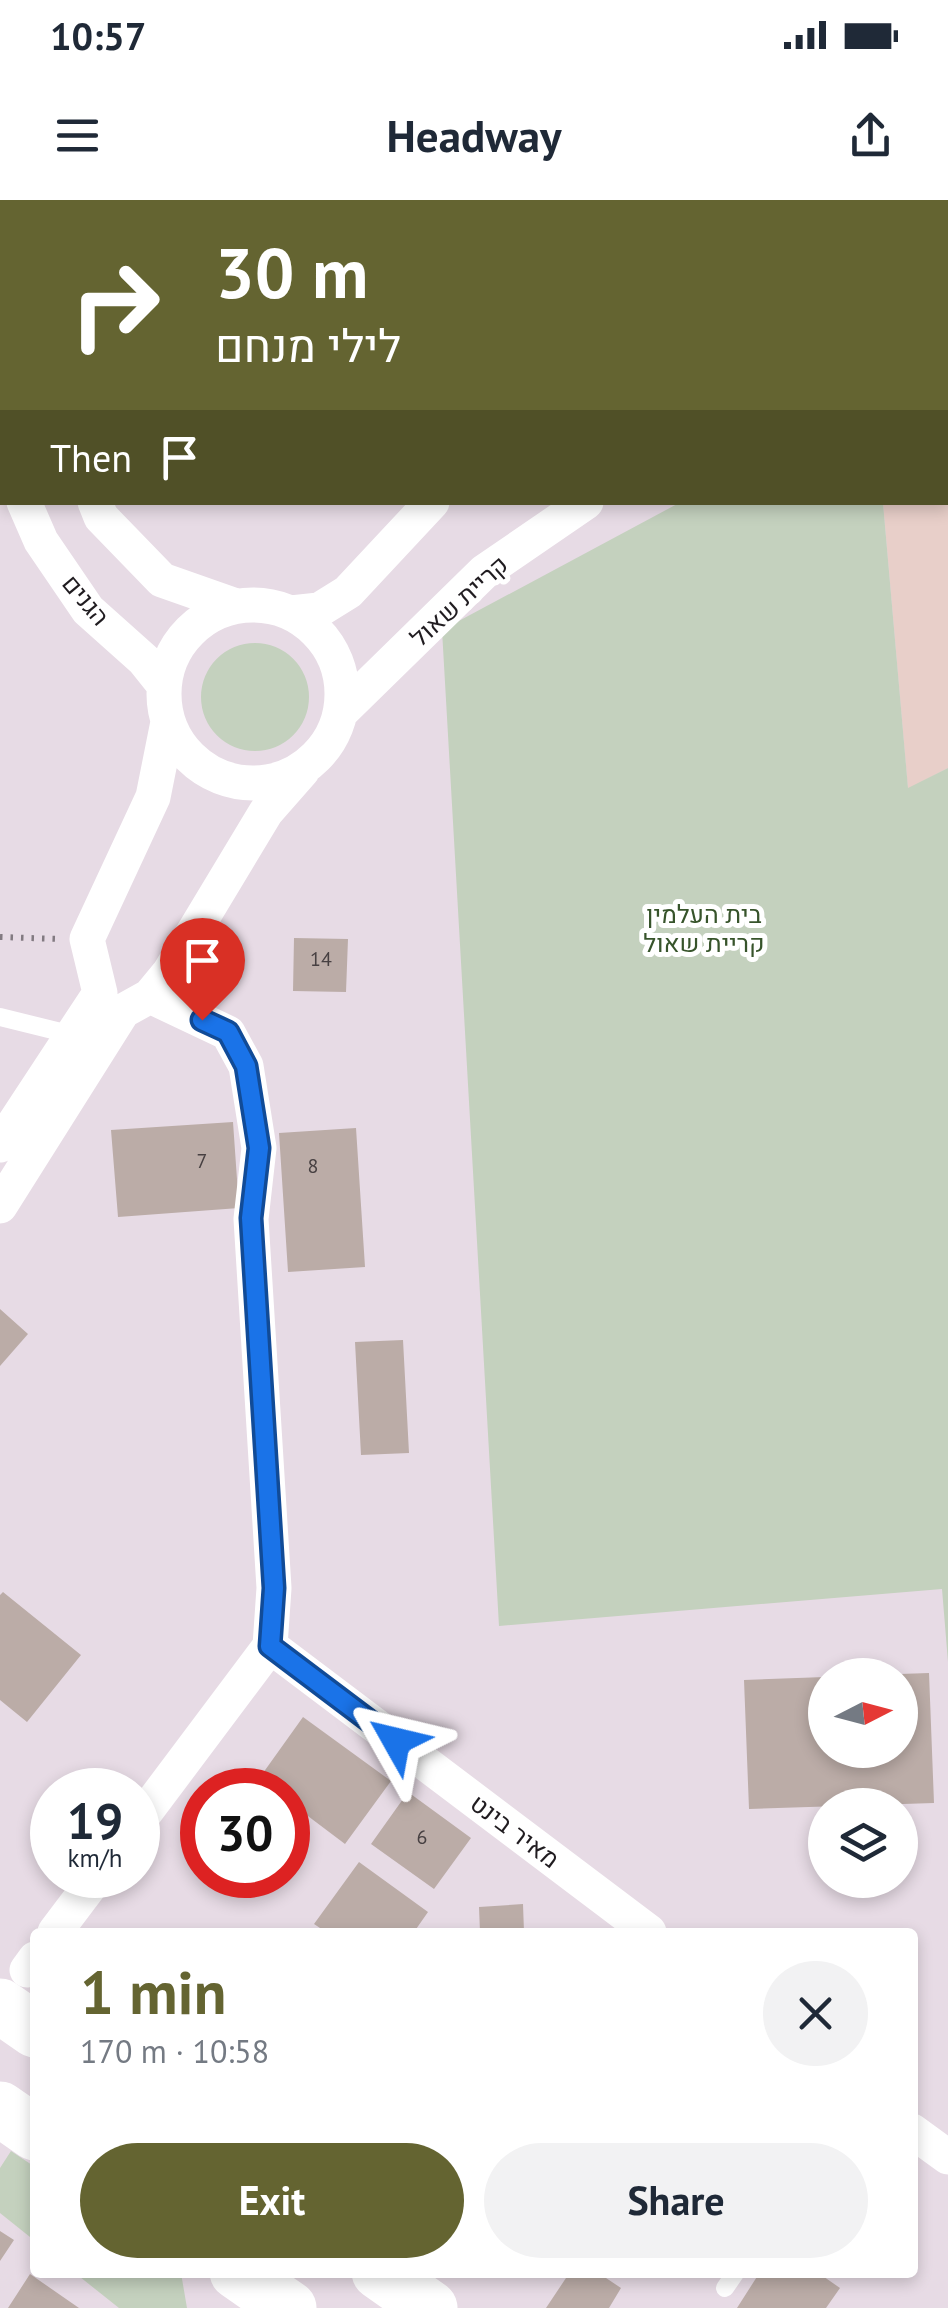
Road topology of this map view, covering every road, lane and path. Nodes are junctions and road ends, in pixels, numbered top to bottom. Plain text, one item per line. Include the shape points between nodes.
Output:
1 (25, 505) edge
2 (96, 505) edge
3 (429, 505) edge
4 (582, 505) edge
5 (236, 606) junction
6 (291, 613) junction
7 (164, 685) junction
8 (341, 712) junction
9 (168, 722) junction
10 (306, 767) junction
11 (0, 937) edge
12 (87, 940) junction
13 (124, 1000) junction
14 (0, 1017) edge
15 (72, 1034) junction
16 (0, 1145) edge
17 (0, 1206) edge
18 (270, 1646) junction
19 (160, 1793) edge
20 (81, 1898) edge
21 (58, 1928) edge
22 (644, 1928) edge
23 (21, 1978) edge
24 (30, 2011) edge
25 (0, 2110) edge
26 (30, 2131) edge
27 (918, 2135) edge
28 (948, 2157) edge
29 (246, 2278) edge
30 (388, 2278) edge
31 (290, 2308) edge
32 (430, 2308) edge

1 - 7 street, הגנים via 88,610
2 - 5 street via 162,580
3 - 6 street via 348,592 319,610
4 - 8 street, קריית שאול via 484,572
5 - 6 street
5 - 7 street via 195,626 169,663
6 - 8 street via 334,654
7 - 9 street
8 - 10 street, קריית שאול via 322,752
9 - 10 street via 194,762 215,776 262,784
9 - 12 street via 153,797
10 - 13 street, קריית שאול via 266,812 169,974
11 - 12 path
12 - 13 street
13 - 15 street, קריית שאול
13 - 17 street, קריית שאול
13 - 18 street via 228,1032 246,1066 259,1148 251,1218 274,1588
14 - 15 lane
15 - 16 street, קריית שאול
18 - 19 street
18 - 22 street, מאיר בינט
20 - 21 street
23 - 24 main road
25 - 26 main road
27 - 28 street
29 - 31 main road
30 - 32 main road

